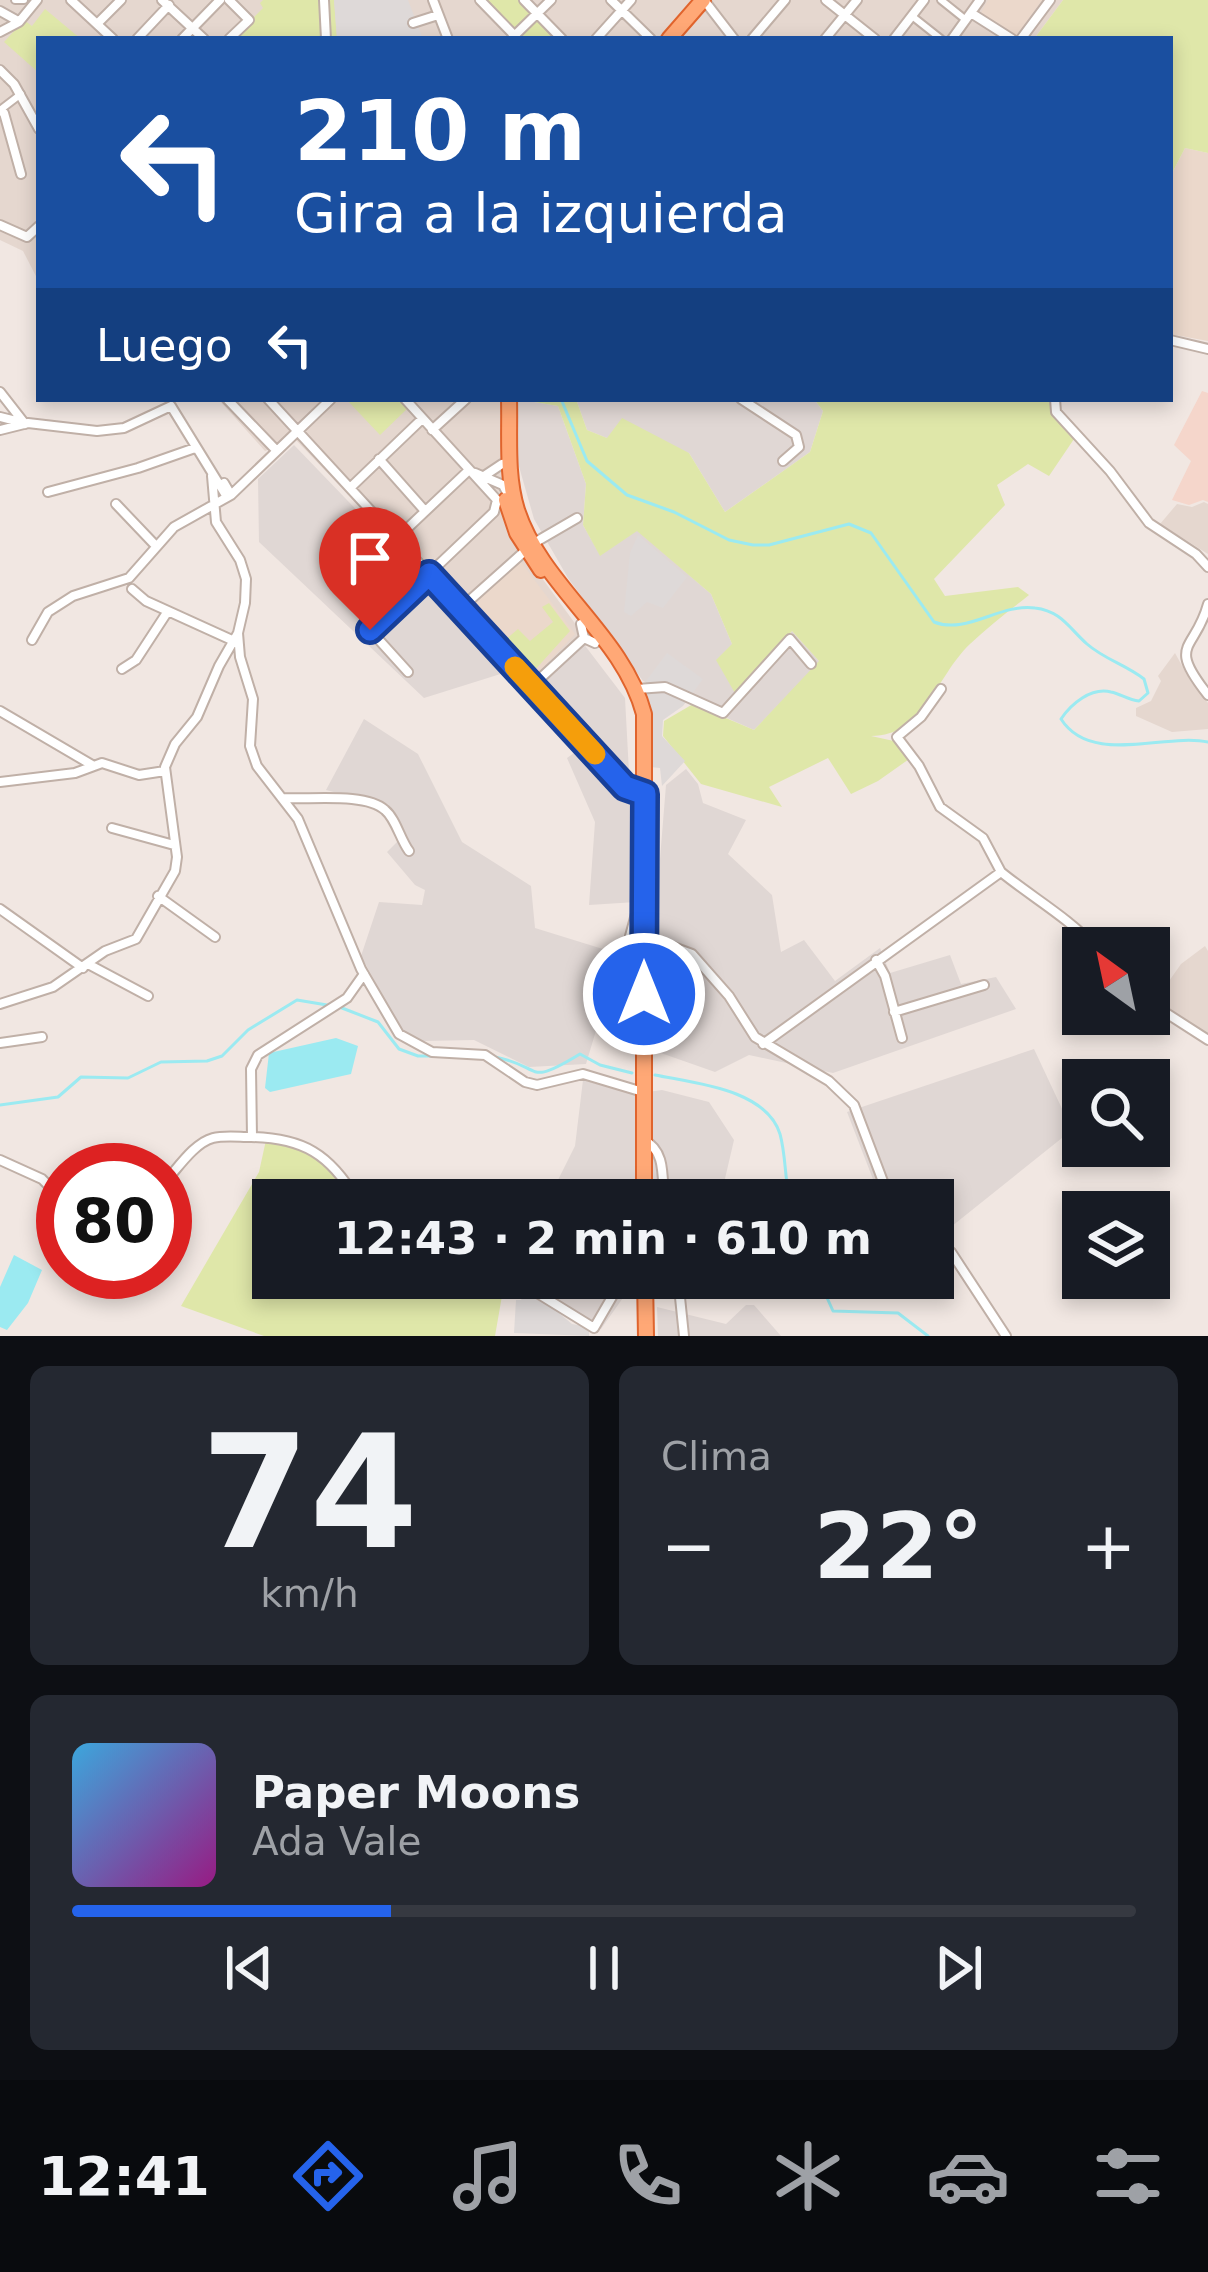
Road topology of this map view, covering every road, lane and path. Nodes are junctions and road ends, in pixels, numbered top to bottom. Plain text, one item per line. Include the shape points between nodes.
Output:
1 (37, 0) edge
2 (121, 0) edge
3 (224, 0) edge
4 (324, 0) edge
5 (433, 0) edge
6 (480, 0) edge
7 (524, 0) edge
8 (551, 0) edge
9 (610, 0) edge
10 (631, 0) edge
11 (785, 0) edge
12 (826, 0) edge
13 (857, 0) edge
14 (924, 0) edge
15 (941, 0) edge
16 (980, 0) edge
17 (1050, 0) edge
18 (74, 1) edge
19 (707, 1) edge
20 (165, 3) edge
21 (621, 10) junction
22 (0, 11) edge
23 (537, 13) junction
24 (439, 15) junction
25 (845, 16) junction
26 (912, 16) junction
27 (969, 16) junction
28 (19, 22) junction
29 (413, 23) dead end
30 (97, 24) junction
31 (193, 28) junction
32 (0, 32) edge
33 (110, 36) edge
34 (138, 36) edge
35 (185, 36) edge
36 (201, 36) edge
37 (233, 36) edge
38 (326, 36) edge
39 (447, 36) edge
40 (513, 36) edge
41 (517, 36) edge
42 (559, 36) edge
43 (599, 36) edge
44 (648, 36) edge
45 (672, 36) edge
46 (682, 36) edge
47 (732, 36) edge
48 (755, 36) edge
49 (828, 36) edge
50 (871, 36) edge
51 (896, 36) edge
52 (936, 36) edge
53 (954, 36) edge
54 (1006, 36) edge
55 (1023, 36) edge
56 (0, 70) edge
57 (21, 94) junction
58 (0, 110) edge
59 (36, 121) edge
60 (20, 173) dead end
61 (0, 225) edge
62 (36, 230) edge
63 (1173, 341) edge
64 (1208, 349) edge
65 (0, 392) edge
66 (170, 402) edge
67 (230, 402) edge
68 (271, 402) edge
69 (326, 402) edge
70 (408, 402) edge
71 (463, 402) edge
72 (505, 402) edge
73 (505, 402) edge
74 (746, 402) edge
75 (1054, 402) edge
76 (0, 418) edge
77 (422, 419) junction
78 (26, 424) junction
79 (0, 430) edge
80 (297, 430) junction
81 (432, 430) junction
82 (195, 448) junction
83 (277, 450) junction
84 (379, 459) junction
85 (783, 461) dead end
86 (502, 464) junction
87 (469, 470) junction
88 (212, 476) junction
89 (483, 476) junction
90 (224, 483) junction
91 (242, 485) junction
92 (350, 488) junction
93 (504, 488) junction
94 (48, 492) dead end
95 (229, 496) junction
96 (216, 502) junction
97 (116, 504) dead end
98 (425, 511) junction
99 (507, 514) junction
100 (577, 518) dead end
101 (396, 539) junction
102 (530, 546) junction
103 (157, 547) junction
104 (1206, 562) edge
105 (429, 574) junction
106 (132, 589) dead end
107 (1208, 604) edge
108 (460, 608) junction
109 (168, 611) junction
110 (587, 635) junction
111 (236, 637) junction
112 (32, 640) dead end
113 (811, 664) dead end
114 (122, 669) dead end
115 (408, 672) dead end
116 (532, 686) junction
117 (638, 689) junction
118 (941, 689) dead end
119 (1208, 694) edge
120 (0, 711) edge
121 (644, 740) junction
122 (93, 765) junction
123 (166, 771) junction
124 (0, 782) edge
125 (645, 794) junction
126 (281, 798) junction
127 (112, 828) dead end
128 (175, 845) junction
129 (409, 851) dead end
130 (1000, 872) junction
131 (644, 880) junction
132 (158, 896) junction
133 (0, 910) edge
134 (1078, 927) edge
135 (215, 937) dead end
136 (644, 937) junction
137 (876, 960) junction
138 (85, 966) junction
139 (364, 974) junction
140 (984, 985) dead end
141 (148, 997) dead end
142 (0, 1004) edge
143 (895, 1012) junction
144 (1170, 1016) edge
145 (42, 1037) dead end
146 (902, 1038) dead end
147 (1208, 1040) edge
148 (0, 1043) edge
149 (763, 1044) junction
150 (643, 1092) junction
151 (252, 1137) junction
152 (644, 1140) junction
153 (192, 1156) edge
154 (0, 1160) edge
155 (36, 1176) edge
156 (345, 1179) edge
157 (644, 1179) edge
158 (662, 1179) edge
159 (882, 1179) edge
160 (954, 1257) edge
161 (544, 1299) edge
162 (612, 1299) edge
163 (645, 1299) edge
164 (680, 1299) edge
165 (594, 1332) edge
166 (646, 1336) edge
167 (684, 1336) edge
168 (1006, 1336) edge

1 - 28 street
2 - 30 street
3 - 31 street
3 - 37 street via 249,20
4 - 38 street
5 - 24 street
6 - 40 street
7 - 23 street
8 - 23 street
9 - 21 street
10 - 21 street
11 - 48 street
12 - 25 street
13 - 25 street
14 - 26 street
15 - 27 street
16 - 27 street
17 - 55 street
18 - 30 street
19 - 45 highway
19 - 46 highway
19 - 47 street
20 - 31 street
20 - 34 street
21 - 43 street
21 - 44 street
22 - 28 street
23 - 41 street
23 - 42 street
24 - 29 street
24 - 39 street
25 - 49 street
25 - 50 street
26 - 51 street
26 - 52 street
27 - 53 street
27 - 54 street
28 - 32 street
30 - 33 street
31 - 35 street
31 - 36 street
56 - 57 street
57 - 58 street
57 - 59 street
58 - 60 street
61 - 62 street via 27,237
63 - 64 street
65 - 78 street
66 - 78 street via 124,428
66 - 82 street
67 - 83 street
68 - 80 street
69 - 80 street
70 - 77 street
71 - 81 street
72 - 86 highway
73 - 93 highway
74 - 85 street via 796,435 800,447
75 - 104 street via 1149,523
76 - 78 street
77 - 81 street
77 - 84 street
78 - 79 street
80 - 83 street
80 - 92 street
81 - 87 street
82 - 88 street
82 - 94 street
83 - 91 street
84 - 92 street
84 - 98 street
86 - 89 street
86 - 93 highway
87 - 89 street
87 - 93 street via 486,488
87 - 98 street
88 - 90 street
88 - 95 street
88 - 96 street
89 - 93 street
90 - 91 street
90 - 95 street
91 - 95 street
92 - 101 street
93 - 99 highway
93 - 99 street
93 - 99 street
95 - 96 street
96 - 103 street via 174,526
96 - 111 street via 217,522 247,579
97 - 103 street
98 - 101 street
99 - 102 highway
99 - 105 street
100 - 102 street
101 - 105 street
102 - 108 street
102 - 110 highway
102 - 117 highway
103 - 112 street via 129,578 48,612
105 - 108 street
105 - 115 street via 370,630
106 - 109 street
107 - 119 street via 1185,658
108 - 116 street
109 - 111 street
109 - 114 street
110 - 116 street
110 - 121 highway via 630,692
111 - 123 street
111 - 126 street via 253,699 250,746
113 - 117 street via 790,639 723,713 665,687
116 - 125 street via 625,787
117 - 121 highway
118 - 130 street via 897,737 940,807 983,838
120 - 122 street
121 - 125 highway
122 - 123 street via 139,775
122 - 124 street
123 - 128 street
125 - 131 highway
126 - 129 street via 374,803 388,811
126 - 139 street via 318,860
127 - 128 street
128 - 132 street via 175,871
130 - 134 street
130 - 137 street
131 - 136 highway
131 - 136 street via 630,936 636,946
132 - 135 street
132 - 138 street via 136,939
133 - 138 street
136 - 149 street via 692,954
136 - 150 highway
137 - 143 street
137 - 149 street
138 - 141 street
138 - 142 street via 53,987
139 - 150 street via 411,1044 485,1055 537,1085 583,1073
139 - 151 street via 347,998 258,1055
140 - 143 street
143 - 146 street
144 - 147 street
145 - 148 street
149 - 159 street via 830,1081 854,1105
150 - 152 highway
151 - 153 street via 208,1140
151 - 156 street via 310,1148
152 - 157 highway
152 - 158 street via 660,1154
154 - 155 street
160 - 168 street
161 - 165 street
162 - 165 street
163 - 166 highway
164 - 167 street

